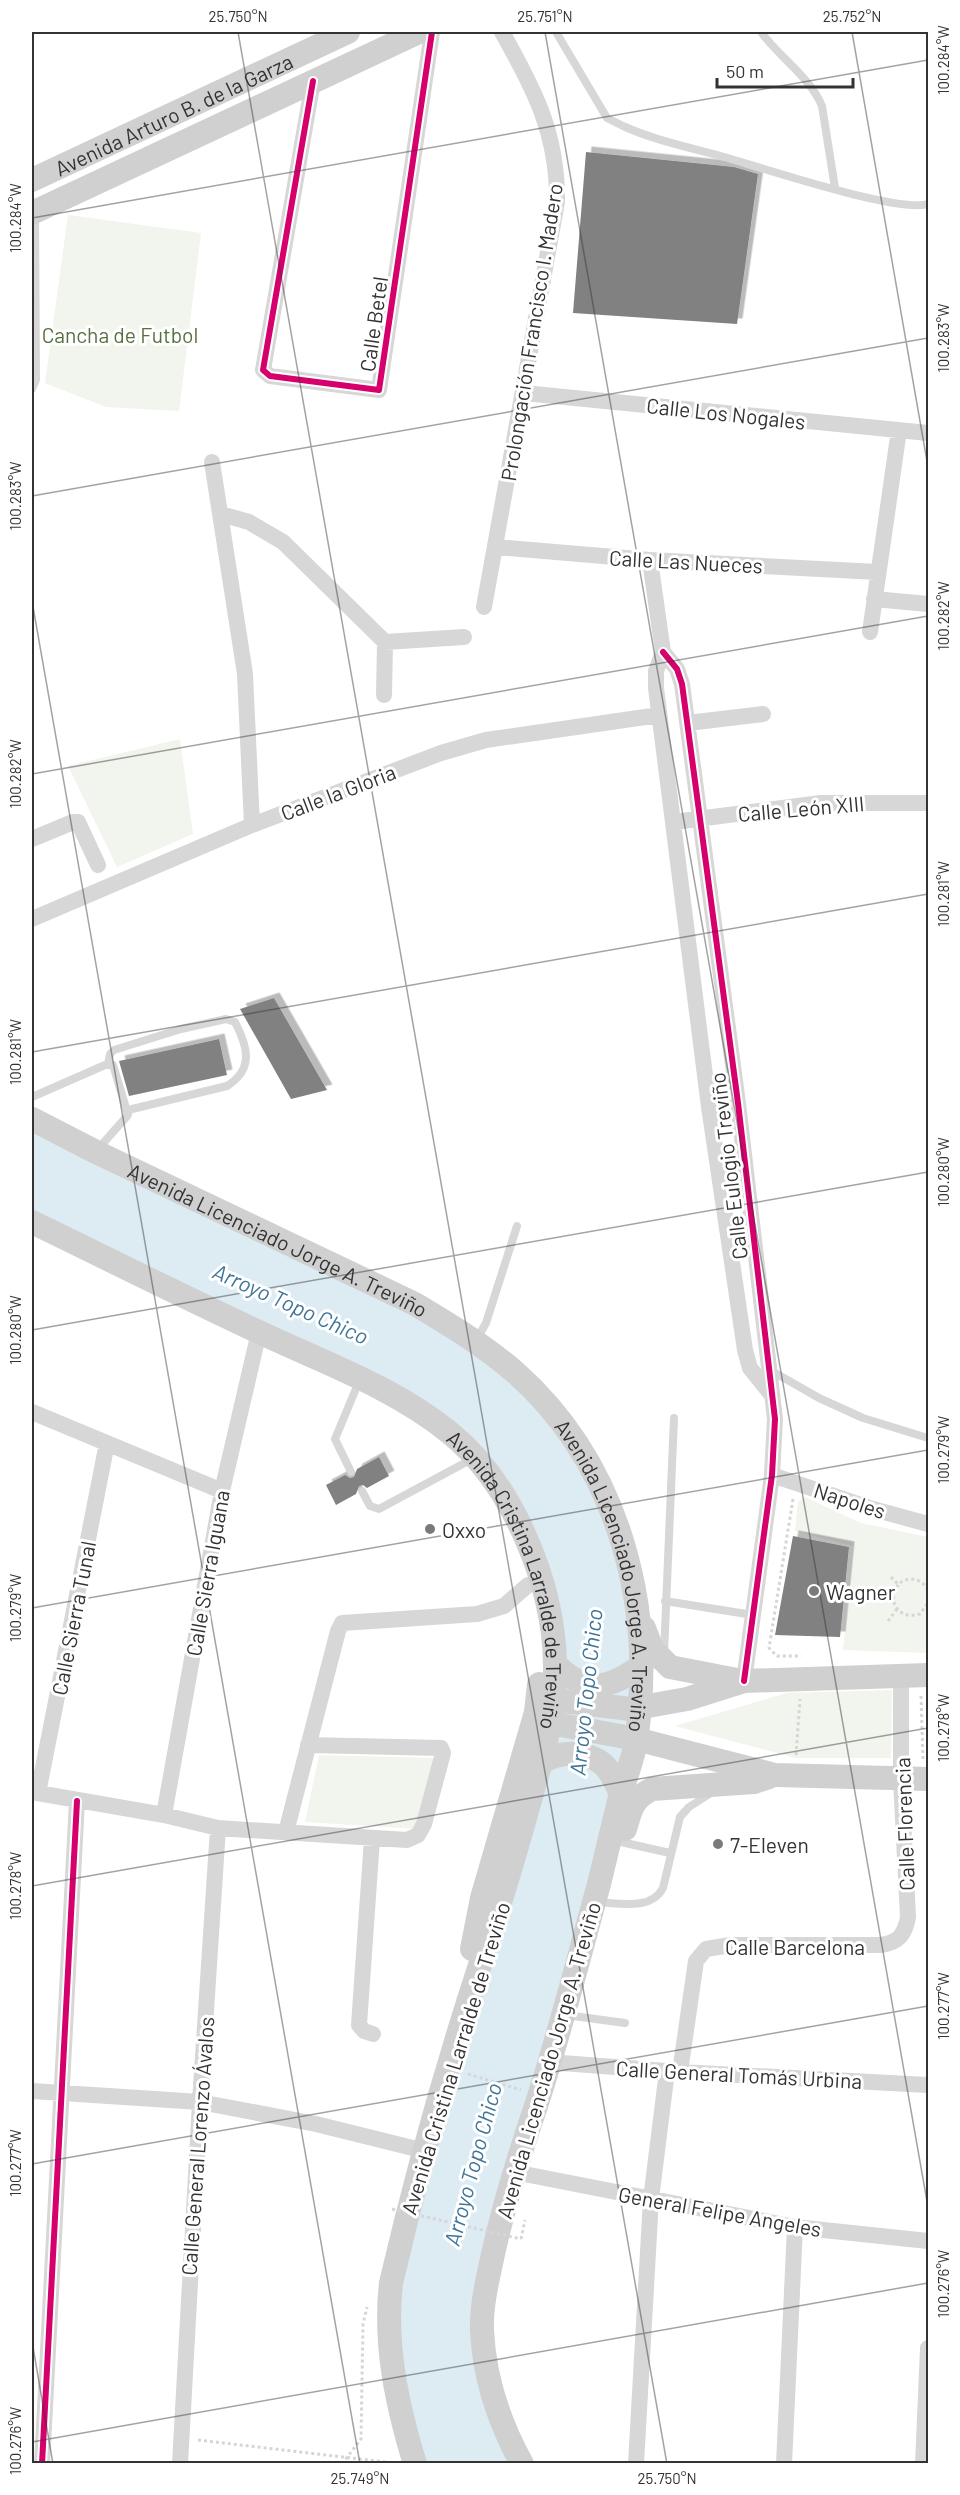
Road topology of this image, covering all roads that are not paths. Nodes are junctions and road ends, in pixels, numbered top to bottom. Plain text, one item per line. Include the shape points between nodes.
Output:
1 (348, 32) edge
2 (419, 32) edge
3 (432, 32) edge
4 (502, 32) edge
5 (556, 32) edge
6 (761, 32) edge
7 (313, 81) junction
8 (65, 165) junction
9 (32, 180) edge
10 (836, 188) junction
11 (78, 193) junction
12 (928, 204) edge
13 (33, 212) edge
14 (32, 389) edge
15 (524, 393) junction
16 (899, 430) junction
17 (928, 433) edge
18 (212, 462) dead end
19 (221, 514) junction
20 (495, 547) junction
21 (650, 560) junction
22 (877, 572) junction
23 (874, 599) junction
24 (928, 604) edge
25 (484, 607) dead end
26 (870, 632) dead end
27 (464, 637) dead end
28 (385, 642) junction
29 (663, 652) junction
30 (384, 695) dead end
31 (763, 714) dead end
32 (659, 715) junction
33 (688, 723) junction
34 (928, 802) edge
35 (700, 819) junction
36 (674, 822) junction
37 (252, 825) junction
38 (32, 839) edge
39 (98, 865) dead end
40 (32, 919) edge
41 (108, 1064) junction
42 (32, 1097) edge
43 (738, 1103) junction
44 (709, 1107) junction
45 (128, 1110) junction
46 (32, 1119) edge
47 (96, 1152) junction
48 (32, 1222) edge
49 (517, 1226) dead end
50 (259, 1332) junction
51 (475, 1342) junction
52 (750, 1368) junction
53 (769, 1369) junction
54 (360, 1378) junction
55 (770, 1393) junction
56 (32, 1412) edge
57 (674, 1418) dead end
58 (928, 1438) edge
59 (107, 1443) junction
60 (475, 1457) junction
61 (351, 1472) dead end
62 (772, 1475) junction
63 (494, 1484) junction
64 (222, 1491) junction
65 (362, 1491) dead end
66 (928, 1524) edge
67 (528, 1585) junction
68 (665, 1601) junction
69 (753, 1615) junction
70 (653, 1664) junction
71 (560, 1670) junction
72 (901, 1675) junction
73 (744, 1681) junction
74 (925, 1685) edge
75 (632, 1708) junction
76 (557, 1712) junction
77 (628, 1737) junction
78 (308, 1745) junction
79 (546, 1760) junction
80 (926, 1773) edge
81 (775, 1775) junction
82 (901, 1779) junction
83 (730, 1783) junction
84 (618, 1786) junction
85 (35, 1793) edge
86 (77, 1801) junction
87 (164, 1815) junction
88 (219, 1828) junction
89 (286, 1832) junction
90 (372, 1839) junction
91 (621, 1842) junction
92 (670, 1853) junction
93 (604, 1864) junction
94 (594, 1902) junction
95 (902, 1936) joint
96 (465, 2012) junction
97 (562, 2015) junction
98 (625, 2024) dead end
99 (366, 2030) dead end
100 (549, 2062) junction
101 (674, 2072) junction
102 (928, 2085) edge
103 (32, 2091) edge
104 (62, 2092) junction
105 (200, 2102) junction
106 (425, 2151) junction
107 (514, 2172) junction
108 (651, 2199) junction
109 (795, 2227) junction
110 (928, 2241) edge
111 (928, 2348) edge
112 (42, 2463) edge
113 (180, 2463) edge
114 (415, 2463) edge
115 (522, 2463) edge
116 (636, 2463) edge
117 (784, 2463) edge
118 (923, 2463) edge

1 - 8 main road, Avenida Arturo B. de la Garza
2 - 7 main road, Avenida Arturo B. de la Garza
3 - 7 street, Calle Betel via 379,390 270,376 263,370
4 - 15 street, Prolongación Francisco I. Madero via 536,94 548,125 558,174 557,202
5 - 10 lane via 607,118 614,122 646,135
6 - 10 lane via 818,95
7 - 11 main road, Avenida Arturo B. de la Garza
8 - 9 main road, Avenida Arturo B. de la Garza
8 - 11 main road
10 - 12 lane via 918,207
11 - 13 main road, Avenida Arturo B. de la Garza
13 - 14 lane via 36,380
15 - 16 street, Calle Los Nogales
15 - 20 street, Prolongación Francisco I. Madero
16 - 17 street, Calle Los Nogales
16 - 22 street
18 - 19 street
19 - 28 street via 249,522 283,542
19 - 37 street via 245,674
20 - 21 street, Calle Las Nueces
20 - 25 street, Prolongación Francisco I. Madero
21 - 22 street, Calle Las Nueces
21 - 29 street, Calle Eulogio Treviño
22 - 23 street
23 - 24 street
23 - 26 street
27 - 28 street
28 - 30 street
29 - 32 street, Calle Eulogio Treviño via 655,679
29 - 33 street, Calle Eulogio Treviño via 680,676
31 - 33 street
32 - 36 street, Calle Eulogio Treviño
32 - 37 street, Calle la Gloria via 471,743
33 - 35 street, Calle Eulogio Treviño
34 - 35 street, Calle León XIII via 821,802
35 - 36 street, Calle León XIII
35 - 43 street, Calle Eulogio Treviño
36 - 44 street, Calle Eulogio Treviño
37 - 40 street, Calle la Gloria
38 - 39 street via 78,822
41 - 42 lane
41 - 45 lane via 115,1067
41 - 45 lane via 114,1050 181,1029 226,1019 238,1028 244,1043 245,1066 239,1078 227,1086
43 - 44 street
43 - 53 street, Calle Eulogio Treviño
44 - 52 street, Calle Eulogio Treviño
45 - 47 lane via 127,1118
46 - 47 main road, Avenida Licenciado Jorge A. Treviño
47 - 51 main road, Avenida Licenciado Jorge A. Treviño via 415,1304
48 - 50 main road, Avenida Cristina Larralde de Treviño
49 - 51 lane via 486,1323
50 - 54 main road, Avenida Cristina Larralde de Treviño
50 - 64 street, Calle Sierra Iguana
51 - 70 main road, Avenida Licenciado Jorge A. Treviño via 516,1373 552,1410 592,1469 624,1545
52 - 53 lane
52 - 55 street, Calle Eulogio Treviño
53 - 55 street, Calle Eulogio Treviño
53 - 58 lane via 863,1418
54 - 60 main road, Avenida Cristina Larralde de Treviño via 441,1426
54 - 61 lane via 335,1439
55 - 62 street, Calle Eulogio Treviño via 775,1419
56 - 59 street
57 - 68 lane
59 - 64 street
59 - 85 street, Calle Sierra Tunal
60 - 63 main road, Avenida Cristina Larralde de Treviño
60 - 65 lane via 379,1509 370,1506
62 - 66 street, Napoles
62 - 69 street, Calle Eulogio Treviño
63 - 67 main road
63 - 71 main road, Avenida Cristina Larralde de Treviño via 523,1530 540,1572
64 - 87 street, Calle Sierra Iguana
67 - 78 street via 504,1606 477,1614 342,1623
67 - 96 main road via 540,1652 536,1712 482,1898 466,1976
68 - 69 lane
68 - 70 lane
69 - 73 street, Calle Eulogio Treviño
70 - 71 main road via 622,1679 595,1686 577,1682
70 - 73 main road
70 - 75 main road, Avenida Licenciado Jorge A. Treviño
71 - 76 main road, Avenida Cristina Larralde de Treviño
72 - 73 main road
72 - 74 main road
72 - 82 street, Calle Florencia
73 - 75 main road via 687,1699
75 - 76 main road
75 - 77 main road, Avenida Licenciado Jorge A. Treviño
76 - 77 main road
76 - 79 main road, Avenida Cristina Larralde de Treviño
77 - 81 main road
77 - 84 main road, Avenida Licenciado Jorge A. Treviño
78 - 89 street
78 - 90 street via 441,1748 443,1753 418,1835 407,1840
79 - 84 main road via 574,1754 597,1760
79 - 96 main road, Avenida Cristina Larralde de Treviño
80 - 82 main road
81 - 82 main road
81 - 83 main road via 754,1782
82 - 95 street, Calle Florencia via 908,1917
83 - 91 main road via 652,1789 639,1796
83 - 92 lane via 699,1799 680,1817
84 - 93 main road, Avenida Licenciado Jorge A. Treviño
85 - 86 street
86 - 87 street
86 - 104 street
87 - 88 street
88 - 89 street
88 - 105 street, Calle General Lorenzo Ávalos
89 - 90 street
90 - 99 street
91 - 92 lane
91 - 93 main road
92 - 94 lane via 658,1896 645,1903
93 - 94 main road, Avenida Licenciado Jorge A. Treviño
94 - 97 main road, Avenida Licenciado Jorge A. Treviño
95 - 101 street, Calle Barcelona via 880,1945 731,1945 706,1949 696,1961
96 - 106 main road, Avenida Cristina Larralde de Treviño
97 - 98 lane
97 - 100 main road, Avenida Licenciado Jorge A. Treviño
100 - 101 street, Calle General Tomás Urbina
100 - 107 main road, Avenida Licenciado Jorge A. Treviño
101 - 102 street, Calle General Tomás Urbina
101 - 108 street, Calle Barcelona
103 - 104 street
104 - 105 street
104 - 112 street
105 - 106 street via 316,2124
105 - 113 street, Calle General Lorenzo Ávalos
106 - 114 main road, Avenida Cristina Larralde de Treviño via 399,2248 388,2308 401,2419
107 - 108 street, General Felipe Angeles
107 - 115 main road, Avenida Licenciado Jorge A. Treviño via 486,2286 482,2327 494,2402
108 - 109 street, General Felipe Angeles
108 - 116 street, Calle Barcelona
109 - 110 street, General Felipe Angeles
109 - 117 street
111 - 118 street

